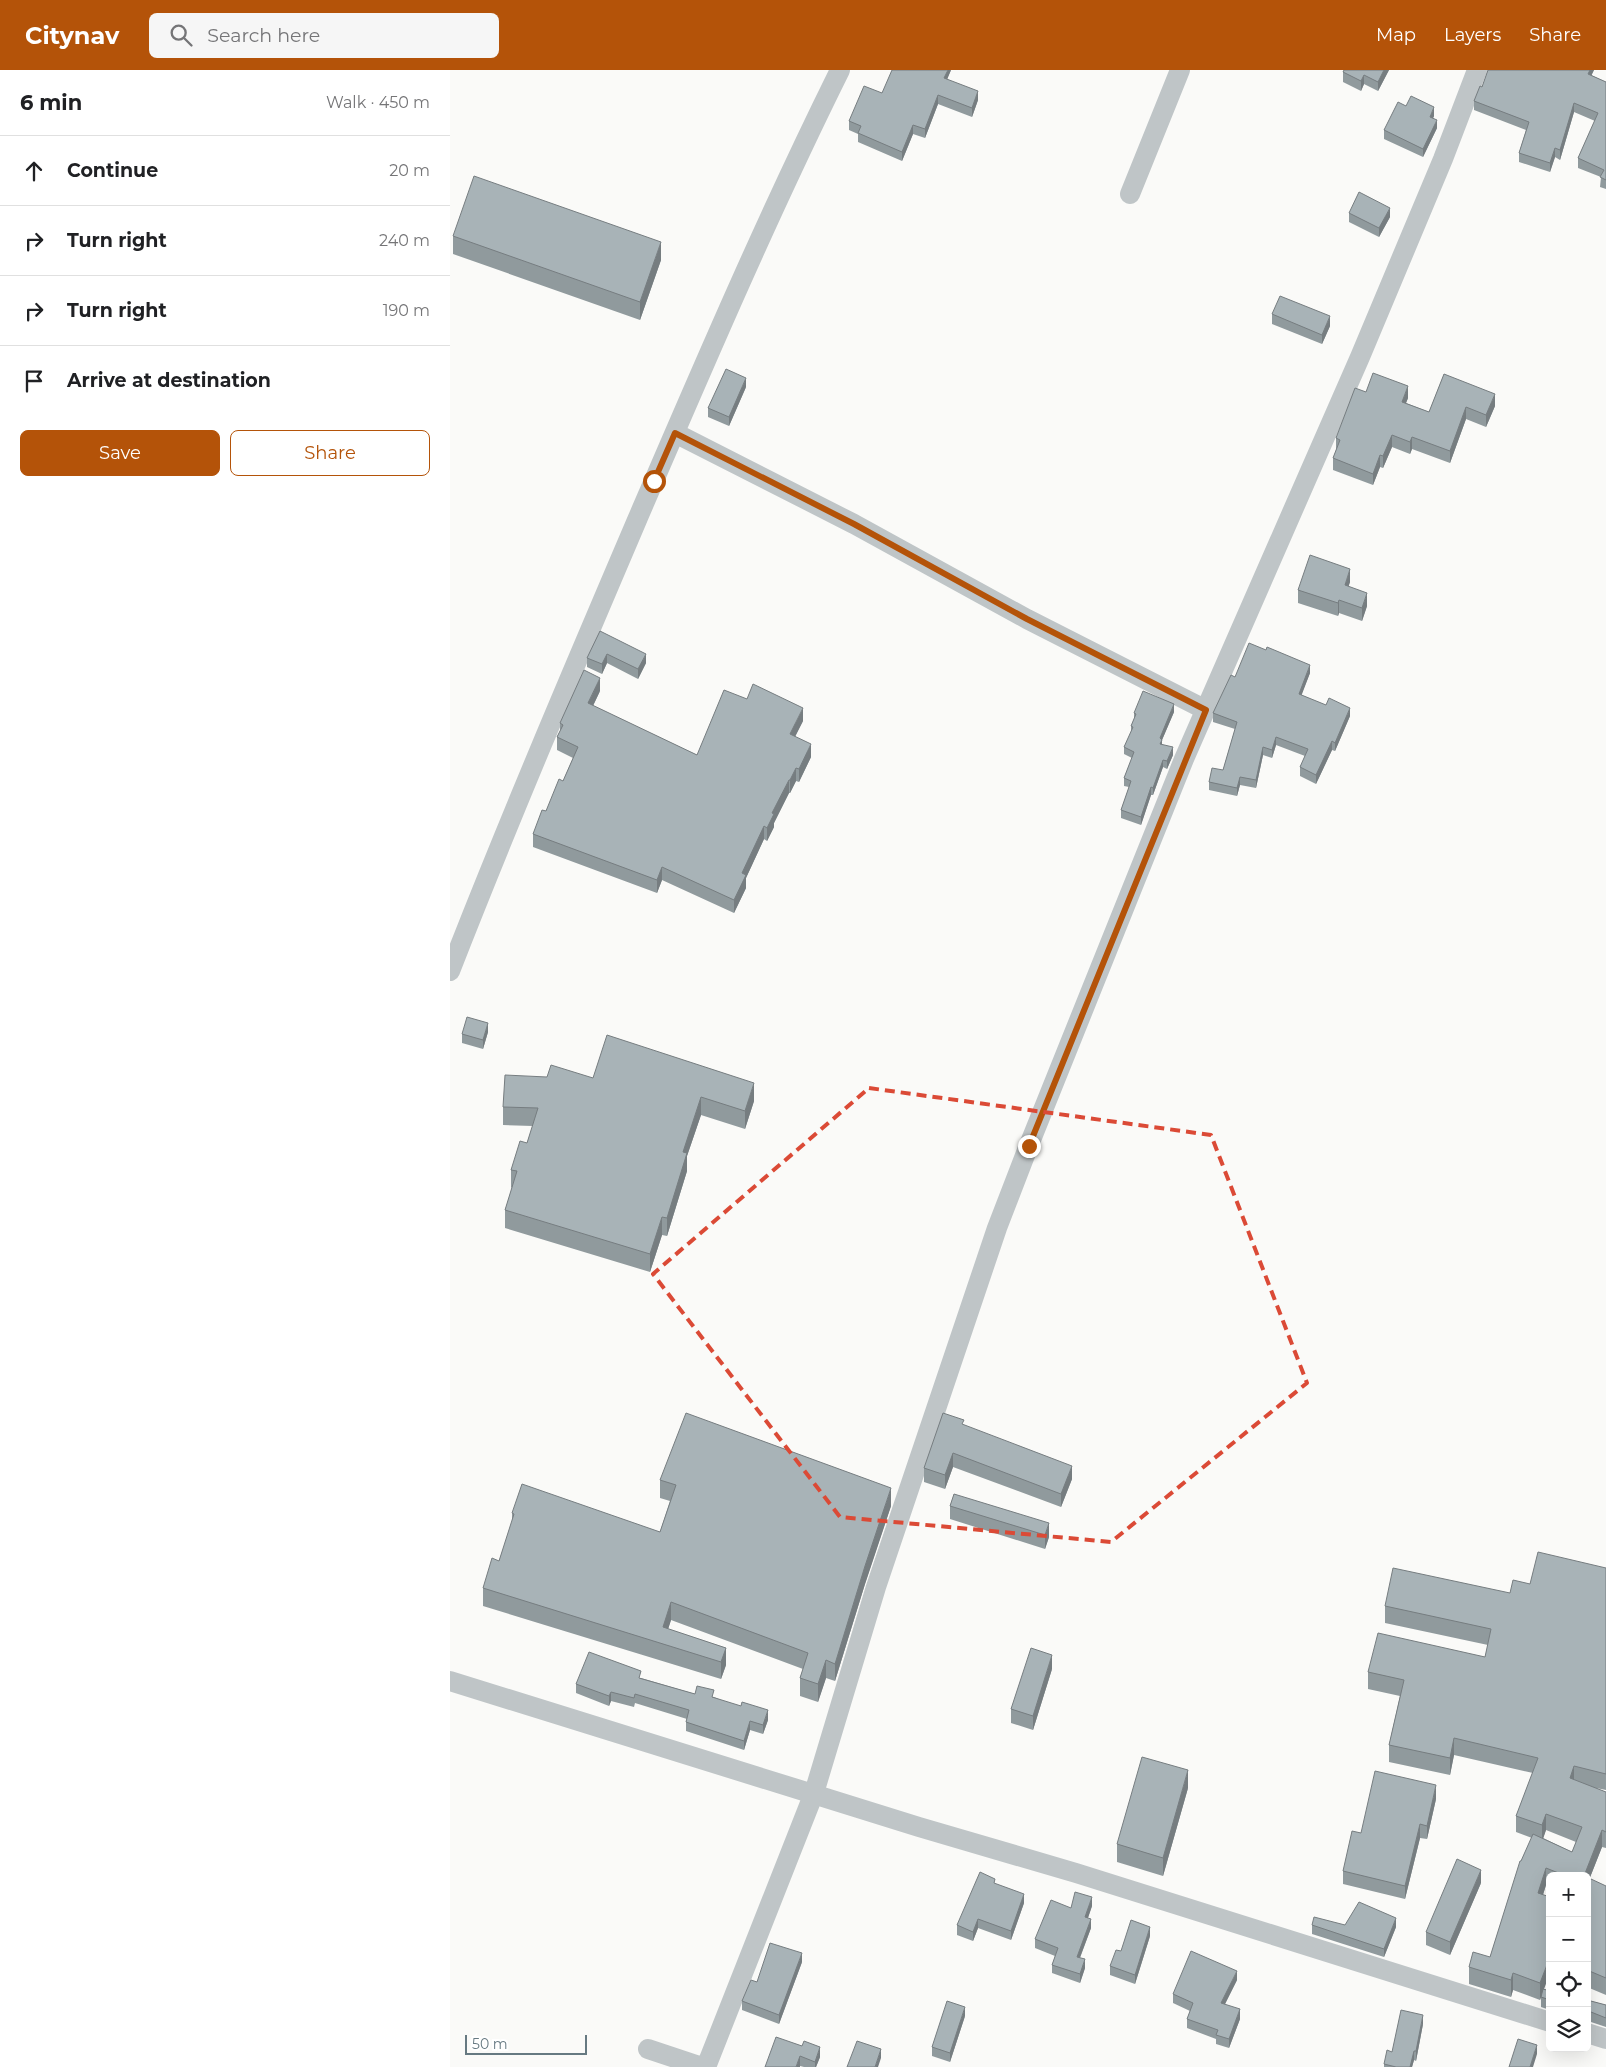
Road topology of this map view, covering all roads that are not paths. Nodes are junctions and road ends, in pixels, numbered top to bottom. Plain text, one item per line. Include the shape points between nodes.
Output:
1 (840, 70) edge
2 (1180, 70) edge
3 (1477, 70) edge
4 (1130, 194) dead end
5 (675, 433) junction
6 (1206, 710) junction
7 (450, 972) edge
8 (450, 1680) edge
9 (814, 1794) junction
10 (1546, 2021) edge
11 (1591, 2034) edge
12 (1606, 2039) edge
13 (648, 2048) dead end
14 (704, 2067) edge

1 - 5 street via 791,168
2 - 4 street
3 - 6 street via 1360,357
5 - 6 street
5 - 7 street via 507,826
6 - 9 street via 997,1228 876,1587
8 - 9 street
9 - 10 street
9 - 14 street
11 - 12 street
13 - 14 street

